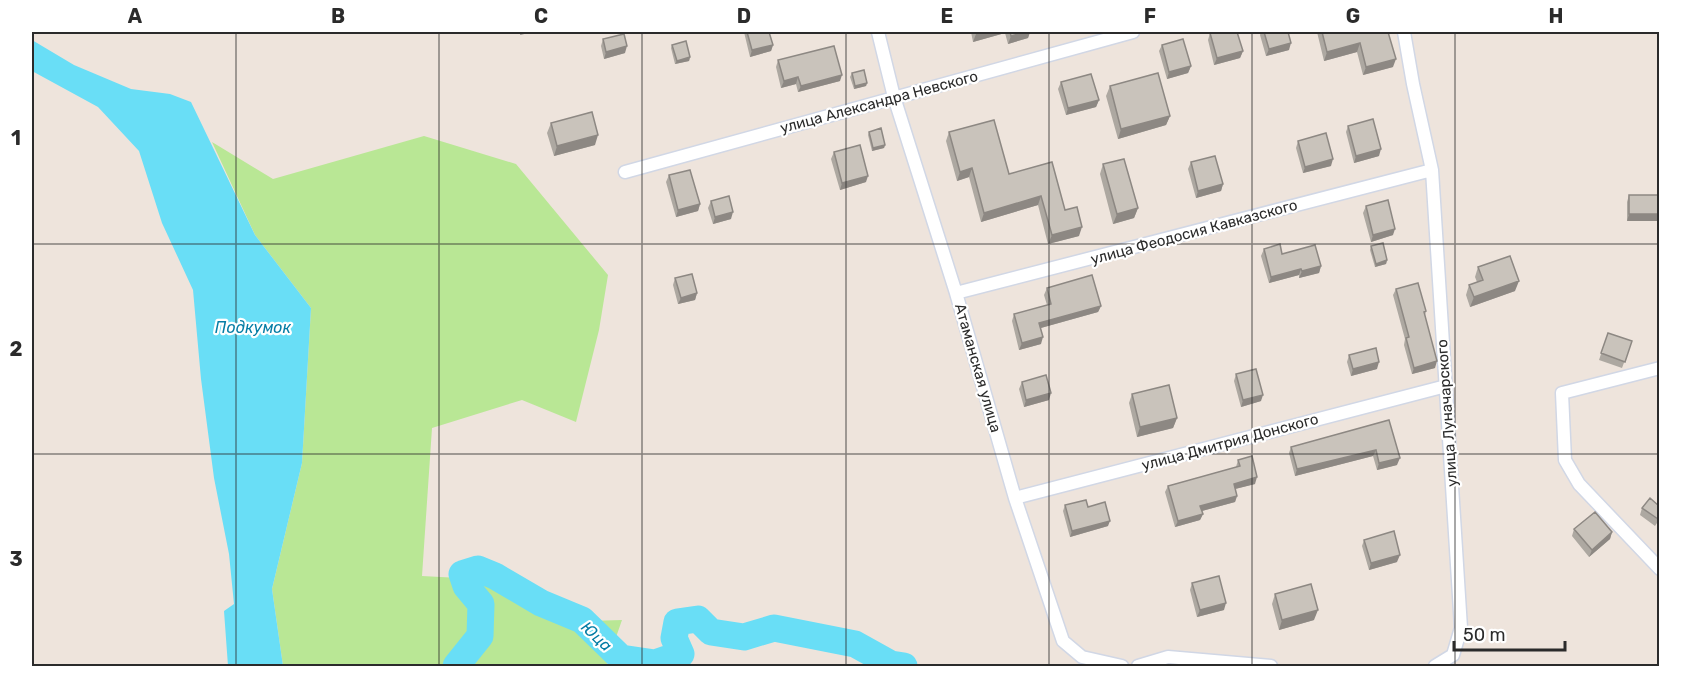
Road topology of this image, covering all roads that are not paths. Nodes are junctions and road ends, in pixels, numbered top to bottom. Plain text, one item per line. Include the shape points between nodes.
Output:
1 (878, 32) edge
2 (1133, 32) edge
3 (1404, 32) edge
4 (894, 98) junction
5 (1432, 170) junction
6 (625, 172) dead end
7 (956, 293) junction
8 (1659, 368) edge
9 (1446, 386) junction
10 (1016, 498) junction
11 (1659, 569) edge
12 (1122, 666) edge
13 (1138, 666) edge
14 (1271, 666) edge
15 (1434, 666) edge

1 - 4 street, Атаманская улица
2 - 4 street, улица Александра Невского
3 - 5 street, улица Луначарского
4 - 6 street, улица Александра Невского
4 - 7 street, Атаманская улица
5 - 7 street, улица Феодосия Кавказского
5 - 9 street, улица Луначарского
7 - 10 street, Атаманская улица
8 - 11 street via 1562,393 1565,460 1579,484
9 - 10 street, улица Дмитрия Донского
9 - 15 street, улица Луначарского via 1461,628 1453,655
10 - 12 street, Атаманская улица via 1063,641 1082,657
13 - 14 street via 1168,657

